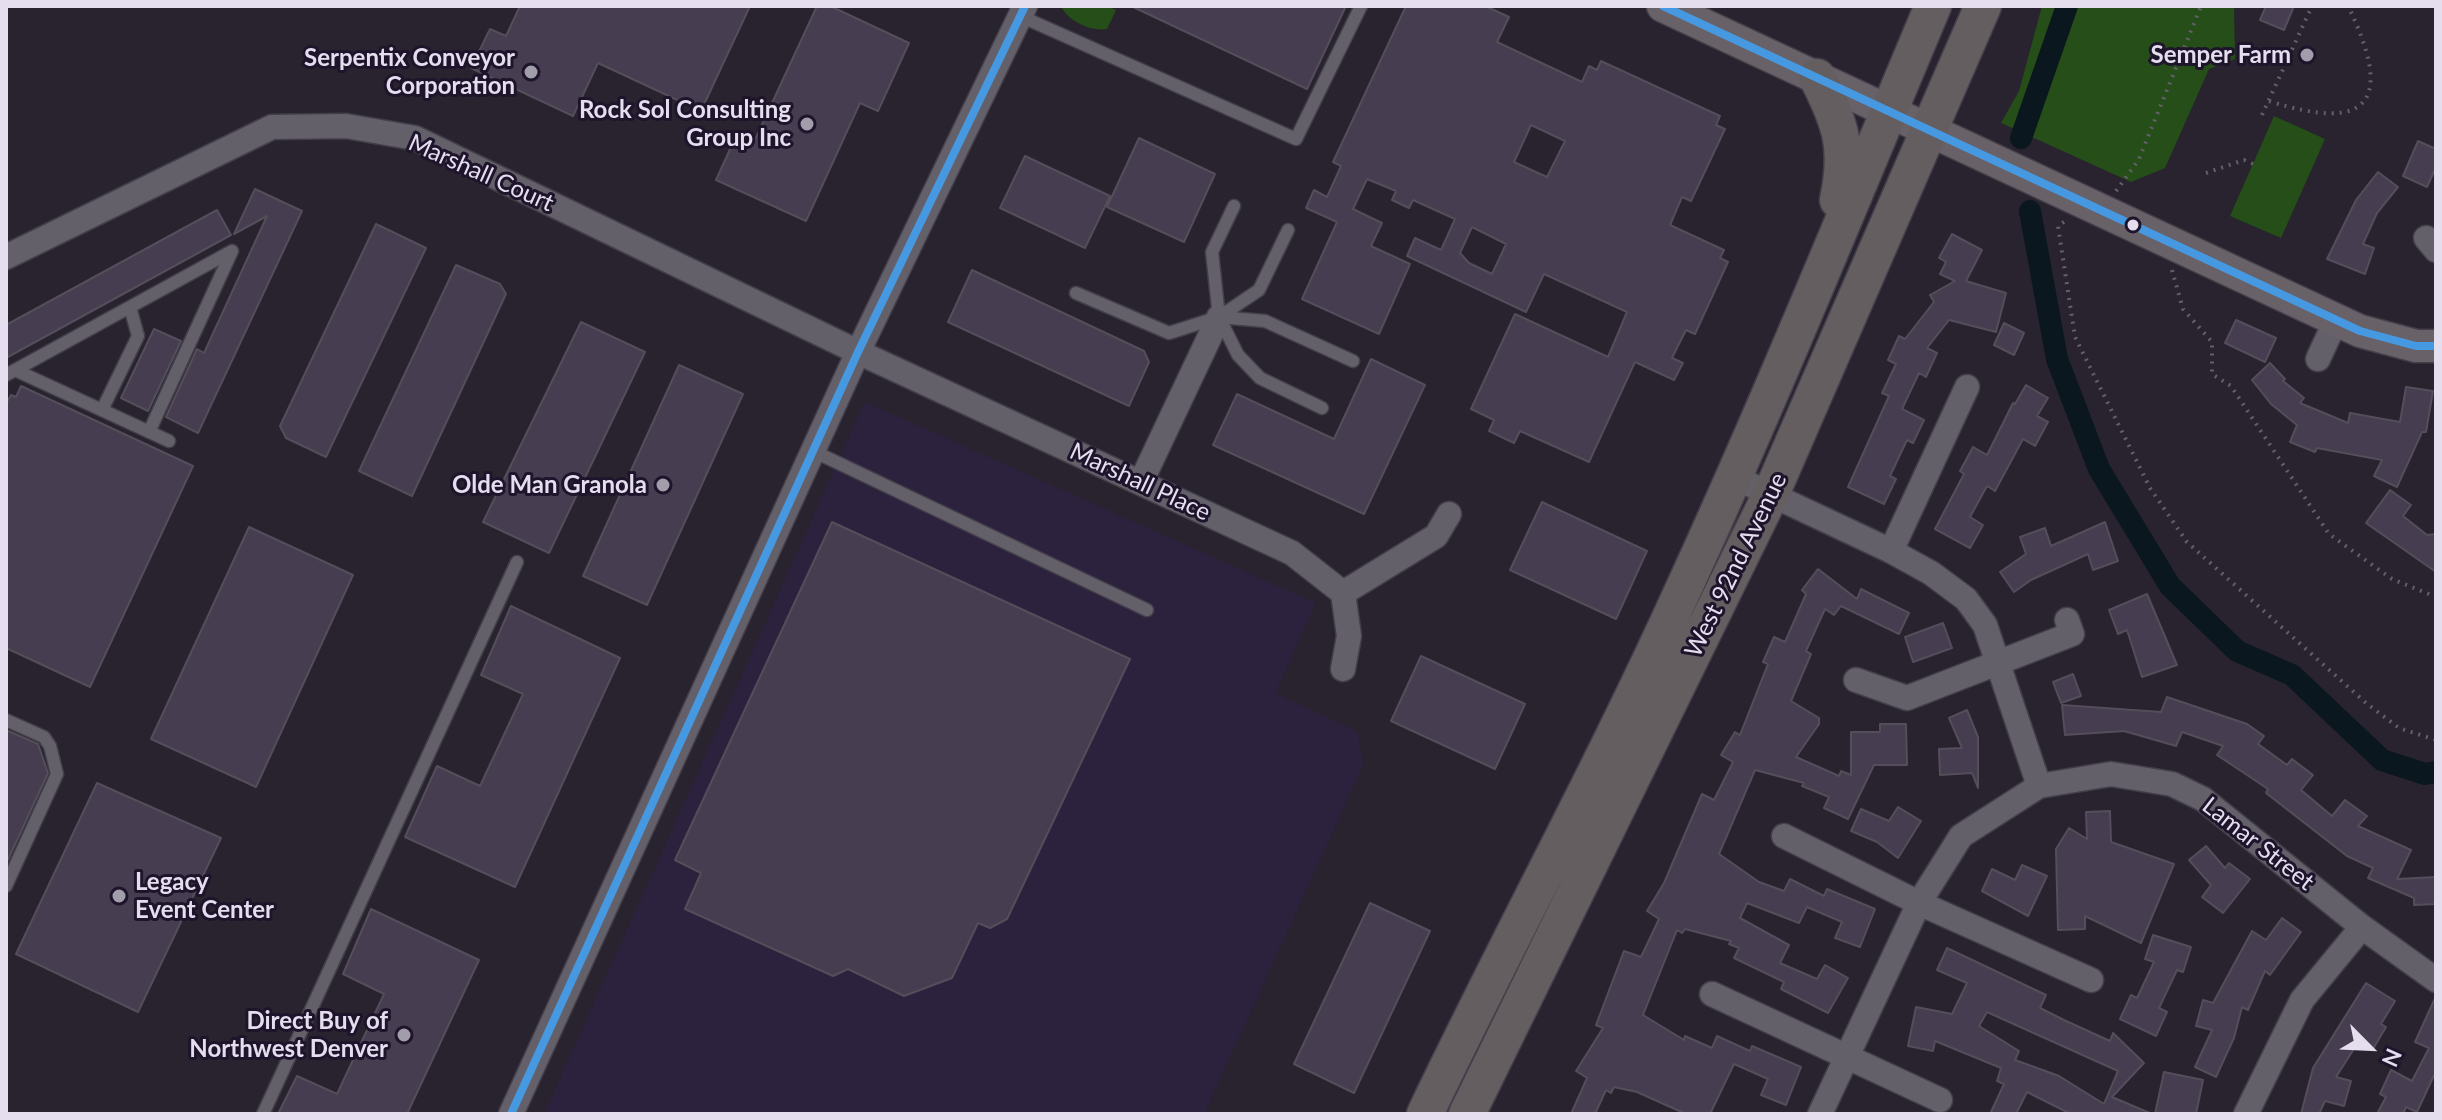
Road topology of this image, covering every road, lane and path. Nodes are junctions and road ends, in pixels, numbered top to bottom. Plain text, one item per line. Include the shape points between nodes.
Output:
1 (1361, 6) edge
2 (1663, 6) edge
3 (1933, 6) edge
4 (1983, 6) edge
5 (2201, 6) edge
6 (2312, 6) edge
7 (2348, 6) edge
8 (1022, 11) edge
9 (1817, 77) junction
10 (2269, 101) junction
11 (1889, 111) junction
12 (2262, 115) dead end
13 (1929, 130) junction
14 (2253, 164) dead end
15 (2206, 173) dead end
16 (2119, 189) dead end
17 (1234, 206) dead end
18 (2071, 216) dead end
19 (1288, 230) dead end
20 (6, 257) edge
21 (2169, 263) dead end
22 (1824, 268) junction
23 (1076, 293) dead end
24 (130, 307) junction
25 (1219, 317) junction
26 (2336, 320) junction
27 (2436, 346) edge
28 (858, 352) junction
29 (2318, 359) dead end
30 (1353, 361) dead end
31 (10, 372) edge
32 (1967, 387) dead end
33 (1322, 408) dead end
34 (102, 410) junction
35 (149, 432) junction
36 (169, 441) dead end
37 (813, 451) junction
38 (1734, 477) junction
39 (1141, 482) junction
40 (1771, 494) junction
41 (1449, 514) dead end
42 (1891, 551) junction
43 (517, 562) dead end
44 (1343, 593) junction
45 (2436, 597) edge
46 (1147, 610) dead end
47 (2067, 620) dead end
48 (2000, 664) junction
49 (1343, 669) dead end
50 (1856, 680) dead end
51 (6, 720) edge
52 (2436, 740) edge
53 (2039, 786) junction
54 (1784, 836) dead end
55 (6, 886) edge
56 (1919, 903) junction
57 (2362, 927) junction
58 (2091, 980) dead end
59 (2436, 980) edge
60 (1712, 994) dead end
61 (1846, 1057) junction
62 (1940, 1100) dead end
63 (263, 1114) edge
64 (511, 1114) edge
65 (1425, 1114) edge
66 (1467, 1114) edge
67 (1820, 1114) edge
68 (2246, 1114) edge

1 - 8 lane via 1296,139
2 - 9 street
3 - 11 main road, West 92nd Avenue
4 - 13 main road, West 92nd Avenue
5 - 16 path via 2139,159
6 - 10 path
7 - 10 path via 2371,65 2371,86 2362,101 2332,116
8 - 28 street
9 - 11 street
9 - 22 main road via 1839,121 1844,155
10 - 12 path
11 - 13 street
11 - 22 main road, West 92nd Avenue
13 - 26 street
13 - 40 main road, West 92nd Avenue
14 - 15 path via 2244,160
17 - 25 lane via 1212,252
18 - 52 path via 2058,226 2075,337 2150,488 2187,542 2366,703 2399,728
19 - 25 lane via 1259,290
20 - 28 street, Marshall Court via 272,127 346,126 415,138
21 - 45 path via 2183,309 2212,342 2212,374 2231,386 2329,534 2392,579
22 - 38 main road, West 92nd Avenue
23 - 25 lane via 1169,333
24 - 31 lane
24 - 34 lane via 138,336
24 - 35 lane via 232,251
25 - 30 lane via 1265,321
25 - 33 lane via 1238,355 1260,378
25 - 39 street
26 - 27 street via 2390,340
26 - 29 street
28 - 37 street
28 - 39 street, Marshall Place
31 - 34 lane
32 - 42 street
34 - 35 lane
35 - 36 lane
37 - 46 lane
37 - 64 street
38 - 40 street
38 - 65 main road, West 92nd Avenue via 1554,860
39 - 44 street, Marshall Place via 1292,553
40 - 42 street
40 - 66 main road, West 92nd Avenue
41 - 44 street via 1436,536
42 - 48 street via 1966,599 1985,625
43 - 63 lane
44 - 49 street via 1349,636
47 - 48 street via 2072,634
48 - 50 street via 1907,698
48 - 53 street
51 - 55 lane via 44,737 57,774
53 - 56 street via 1961,836
53 - 57 street, Lamar Street via 2111,774 2172,784 2229,818
54 - 56 street
56 - 58 street
56 - 61 street
57 - 59 street, Lamar Street
57 - 68 street via 2302,1000
60 - 61 street
61 - 62 street
61 - 67 street

